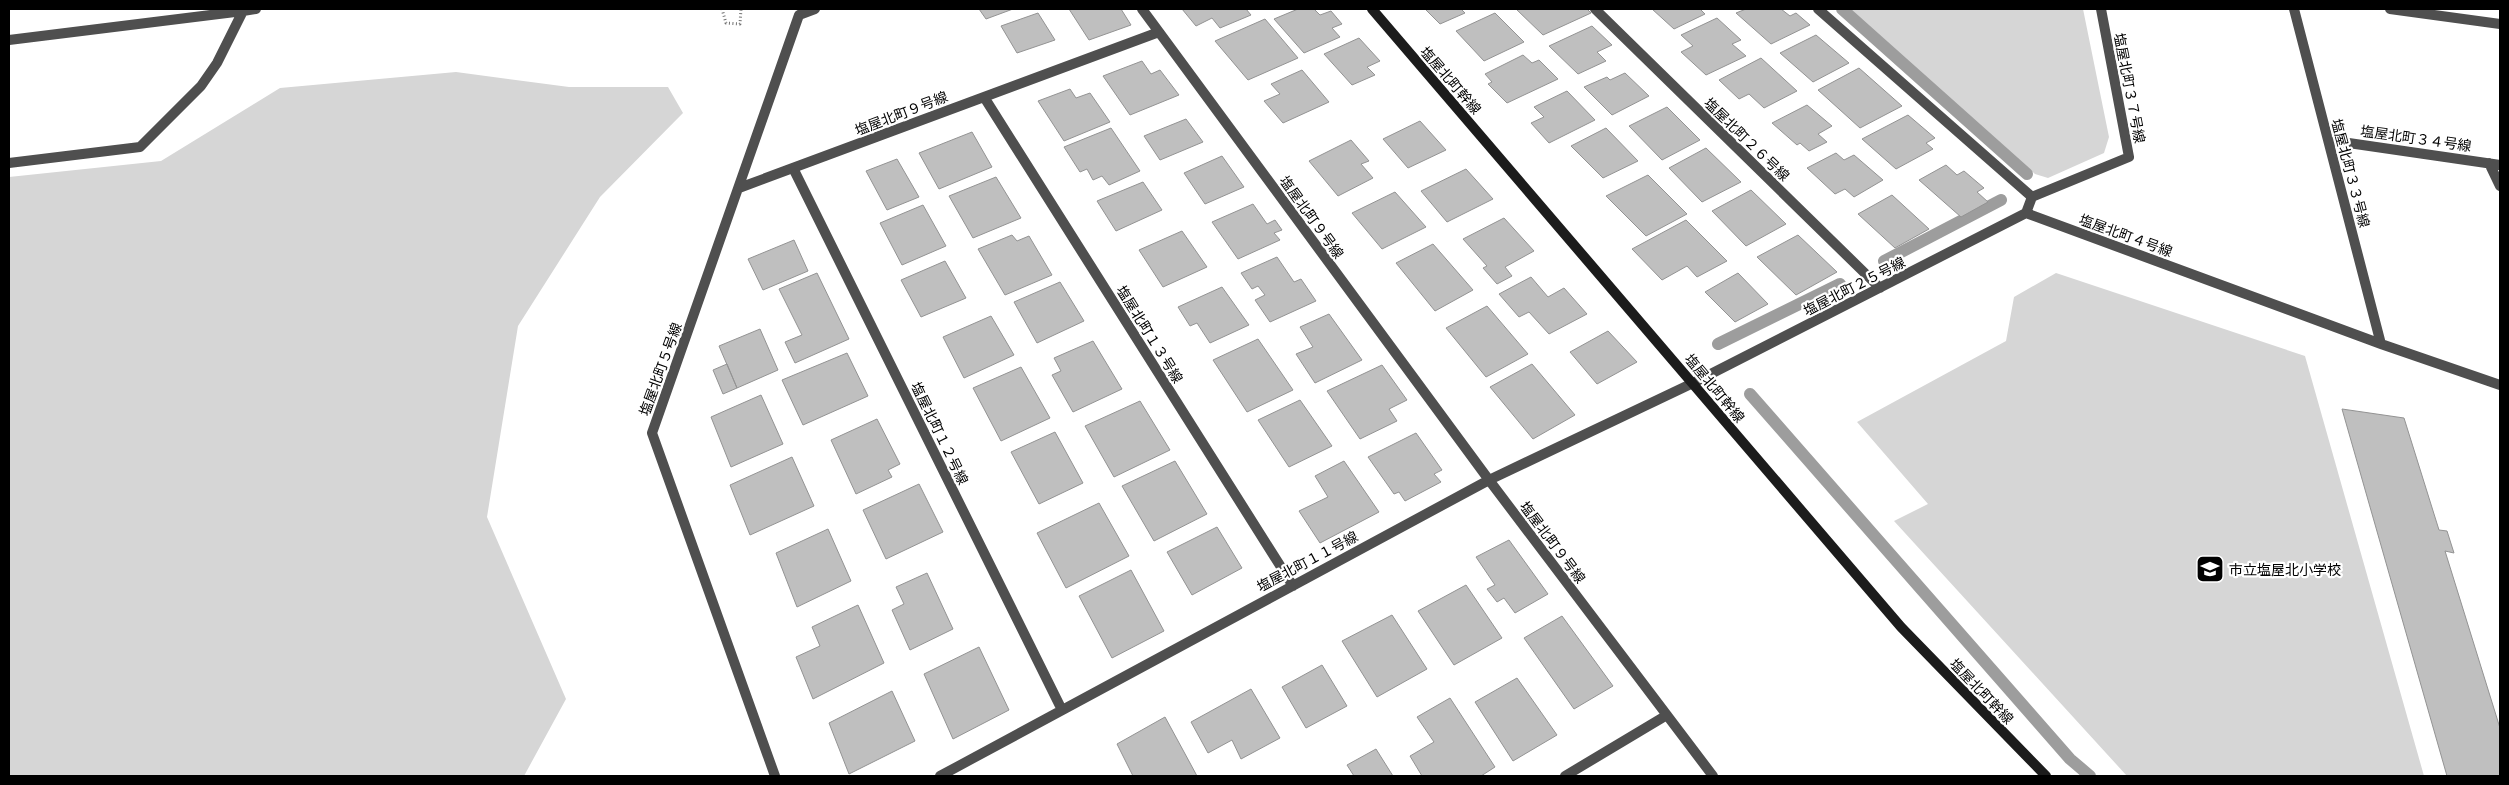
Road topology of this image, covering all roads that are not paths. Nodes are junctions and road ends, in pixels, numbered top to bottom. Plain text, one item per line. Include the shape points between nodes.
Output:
1 (256, 9) edge
2 (815, 9) edge
3 (1142, 9) edge
4 (1372, 9) edge
5 (1595, 9) edge
6 (1818, 9) edge
7 (2101, 9) edge
8 (2294, 9) edge
9 (2390, 9) edge
10 (242, 10) junction
11 (801, 12) edge
12 (2500, 24) edge
13 (1159, 32) junction
14 (9, 40) edge
15 (984, 97) junction
16 (2328, 140) junction
17 (9, 163) edge
18 (2490, 163) junction
19 (2500, 165) edge
20 (793, 168) junction
21 (2500, 186) edge
22 (739, 188) junction
23 (2032, 198) junction
24 (2026, 213) junction
25 (1880, 288) junction
26 (2381, 344) junction
27 (1693, 383) junction
28 (2500, 385) edge
29 (1488, 480) junction
30 (1293, 586) junction
31 (1062, 710) junction
32 (1667, 714) junction
33 (775, 776) edge
34 (940, 776) edge
35 (1565, 776) edge
36 (1713, 776) edge
37 (2046, 776) edge

1 - 10 street
2 - 11 street, 塩屋北町５号線
3 - 13 street
4 - 27 street, 塩屋北町幹線
5 - 25 street, 塩屋北町２６号線
6 - 23 street
7 - 23 street, 塩屋北町３７号線 via 2130,158
8 - 16 street, 塩屋北町３３号線
9 - 12 street
10 - 14 street
10 - 17 street via 217,62 200,86 140,146
11 - 22 street, 塩屋北町５号線
13 - 15 street, 塩屋北町９号線
13 - 29 street, 塩屋北町９号線
15 - 20 street, 塩屋北町９号線
15 - 30 street, 塩屋北町１３号線
16 - 18 street, 塩屋北町３４号線
16 - 26 street, 塩屋北町３３号線
18 - 19 street, 塩屋北町３４号線
18 - 21 street
20 - 22 street, 塩屋北町９号線
20 - 31 street, 塩屋北町１２号線
22 - 33 street, 塩屋北町５号線 via 652,432
23 - 24 street
24 - 25 street, 塩屋北町２５号線
24 - 26 street, 塩屋北町４号線
25 - 27 street, 塩屋北町２５号線
26 - 28 street, 塩屋北町４号線
27 - 29 street, 塩屋北町１１号線
27 - 37 street, 塩屋北町幹線 via 1901,627
29 - 30 street, 塩屋北町１１号線
29 - 32 street, 塩屋北町９号線
30 - 31 street, 塩屋北町１１号線
31 - 34 street, 塩屋北町１１号線
32 - 35 street
32 - 36 street, 塩屋北町９号線

